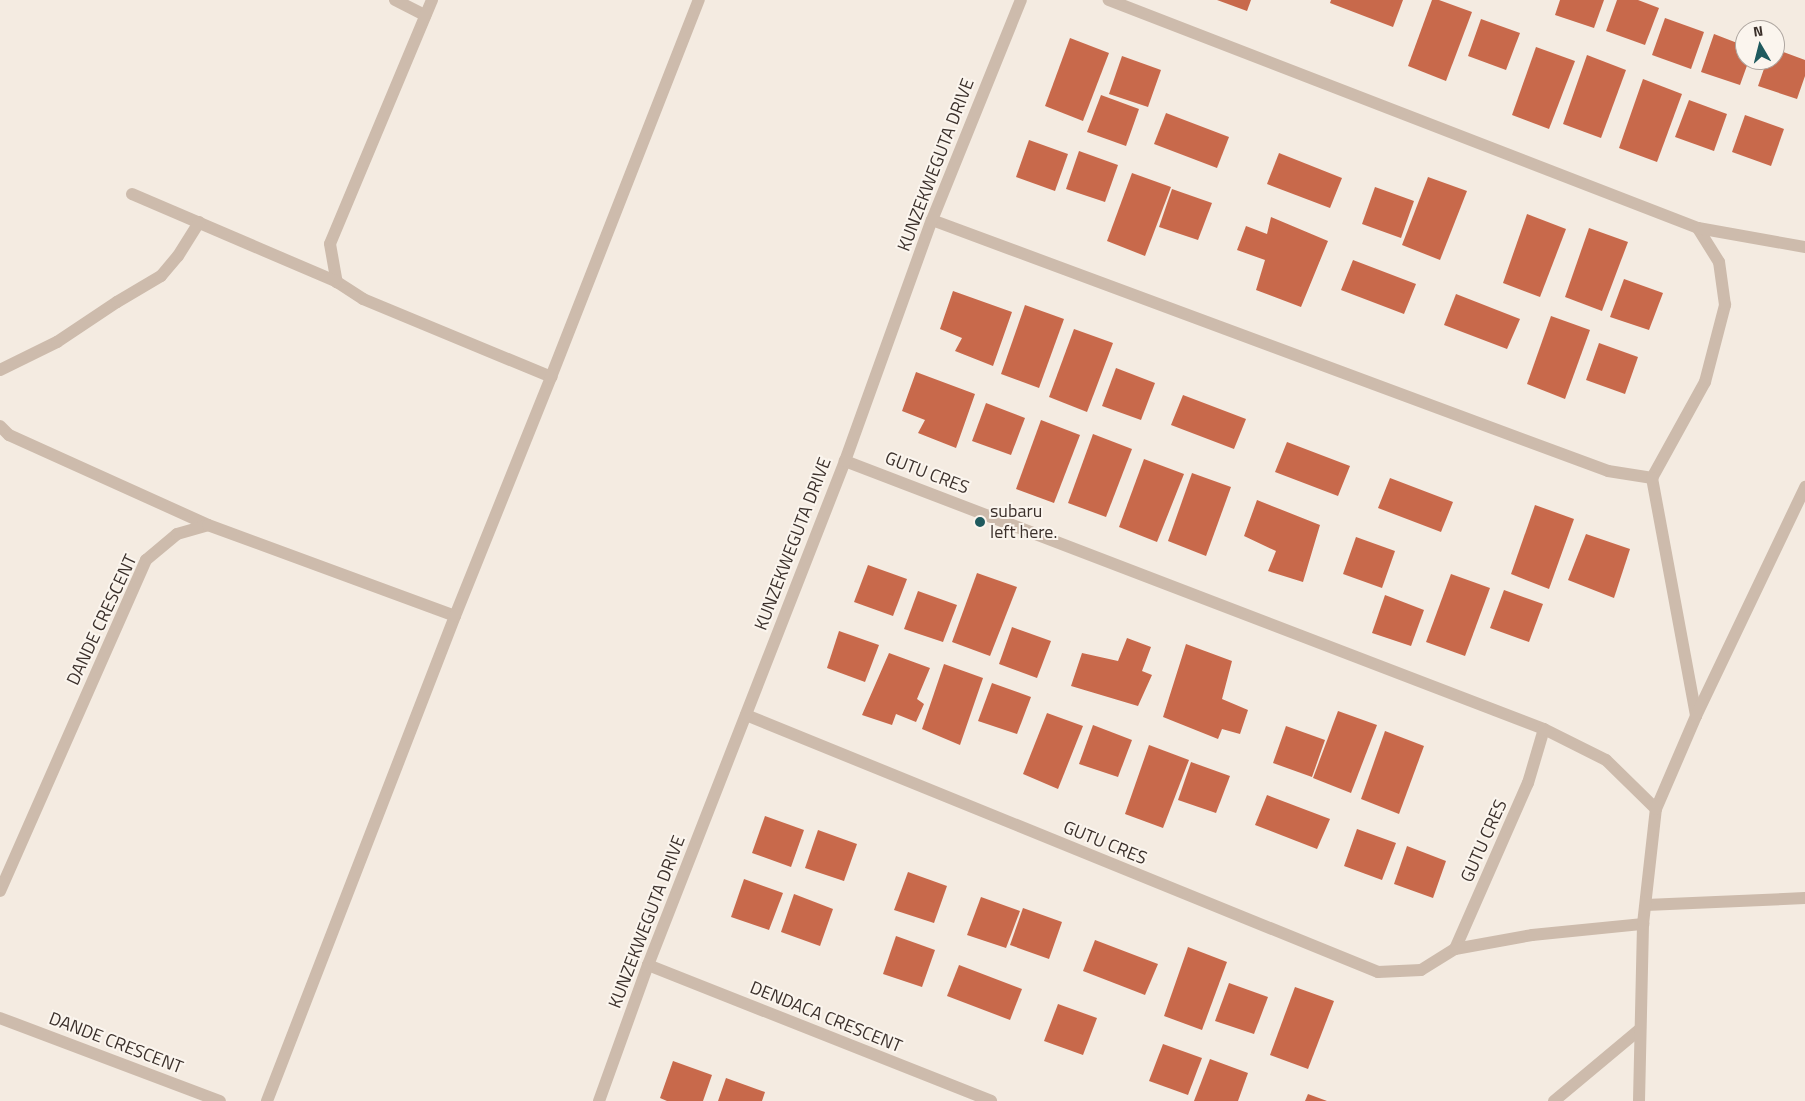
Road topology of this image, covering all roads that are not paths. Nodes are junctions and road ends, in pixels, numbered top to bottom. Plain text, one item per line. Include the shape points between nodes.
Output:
1 (395, 0) edge
2 (432, 0) edge
3 (698, 0) edge
4 (1020, 0) edge
5 (1108, 0) edge
6 (425, 15) junction
7 (132, 194) dead end
8 (932, 220) junction
9 (199, 222) junction
10 (1698, 228) junction
11 (1805, 247) edge
12 (337, 282) junction
13 (0, 370) edge
14 (551, 378) junction
15 (0, 426) edge
16 (845, 461) junction
17 (1652, 478) junction
18 (1805, 487) edge
19 (208, 525) junction
20 (455, 616) junction
21 (746, 715) junction
22 (1696, 716) junction
23 (1544, 729) junction
24 (1656, 809) junction
25 (0, 891) edge
26 (1805, 898) edge
27 (1646, 905) junction
28 (1643, 924) junction
29 (1455, 949) junction
30 (648, 965) junction
31 (0, 1018) edge
32 (1639, 1030) junction
33 (220, 1101) edge
34 (267, 1101) edge
35 (599, 1101) edge
36 (991, 1101) edge
37 (1554, 1101) edge
38 (1639, 1101) edge

1 - 6 street
2 - 6 street
3 - 14 street
4 - 8 street, KUNZEKWEGUTA DRIVE
5 - 10 street
6 - 12 street via 330,244
7 - 9 street
8 - 16 street, KUNZEKWEGUTA DRIVE
8 - 17 street via 1608,471
9 - 12 street
9 - 13 street via 161,276 57,342
10 - 11 street
10 - 17 street via 1719,262 1725,305 1705,382
12 - 14 street via 363,298
14 - 20 street
15 - 19 street via 9,435
16 - 21 street, KUNZEKWEGUTA DRIVE
16 - 23 street, GUTU CRES
17 - 22 street
18 - 22 street
19 - 20 street
19 - 25 street, DANDE CRESCENT via 177,534 146,560
20 - 34 street
21 - 29 street, GUTU CRES via 1378,972 1421,970
21 - 30 street, KUNZEKWEGUTA DRIVE
22 - 24 street
23 - 24 street via 1606,760
23 - 29 street, GUTU CRES via 1528,783
24 - 27 street
26 - 27 street
27 - 28 street
28 - 29 street via 1532,935
28 - 32 street
30 - 35 street, KUNZEKWEGUTA DRIVE
30 - 36 street, DENDACA CRESCENT
31 - 33 street, DANDE CRESCENT
32 - 37 street
32 - 38 street

